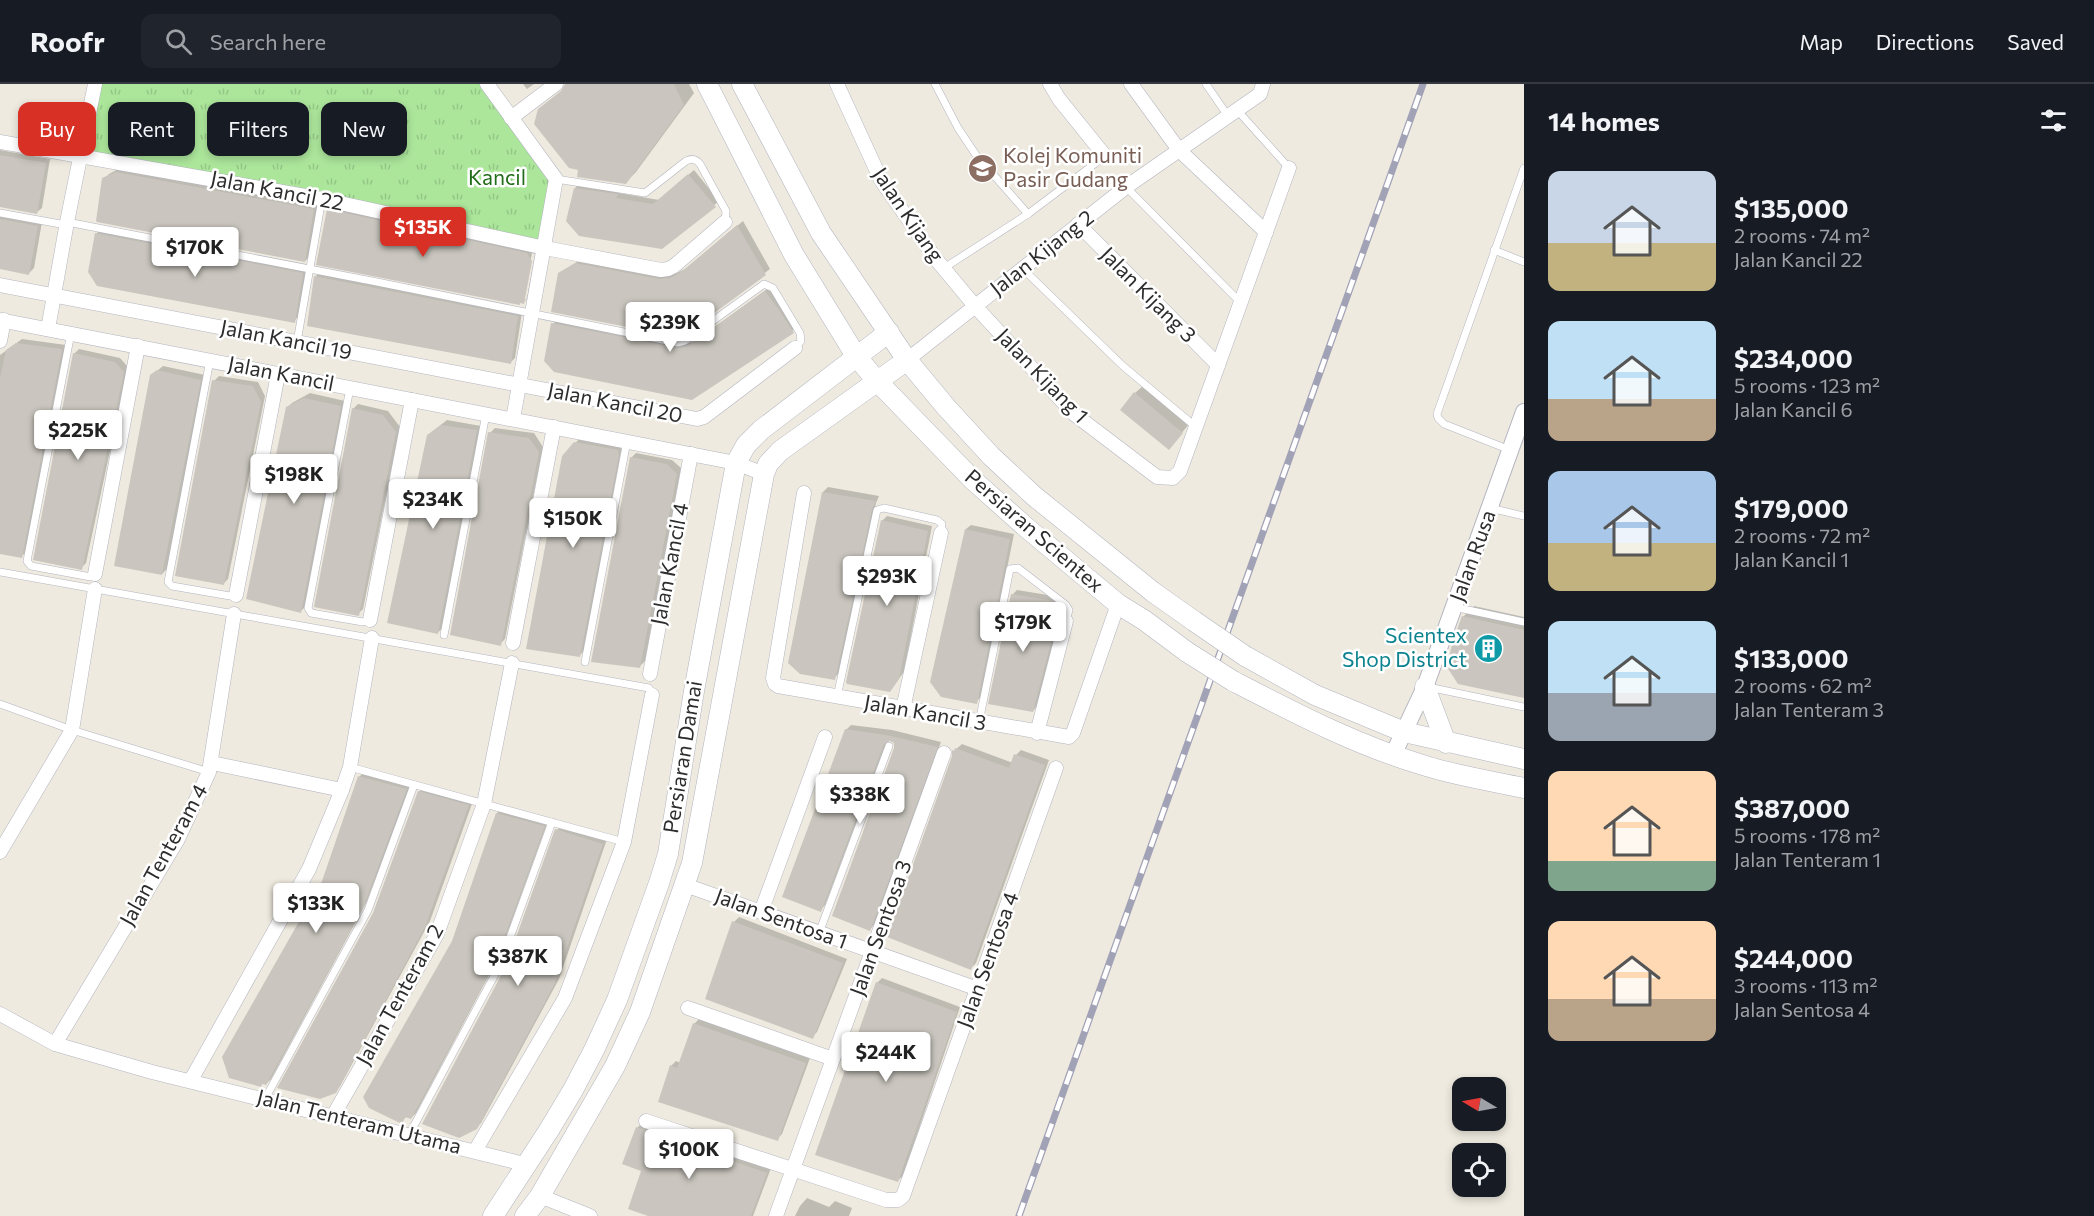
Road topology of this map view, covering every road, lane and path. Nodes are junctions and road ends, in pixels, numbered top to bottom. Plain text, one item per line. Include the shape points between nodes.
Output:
1 (95, 84) edge
2 (487, 84) edge
3 (556, 84) edge
4 (707, 84) edge
5 (742, 84) edge
6 (837, 84) edge
7 (934, 84) edge
8 (1050, 84) edge
9 (1131, 84) edge
10 (1206, 84) edge
11 (1263, 84) edge
12 (91, 102) edge
13 (1233, 113) junction
14 (511, 118) junction
15 (0, 142) edge
16 (18, 145) edge
17 (1179, 150) junction
18 (80, 156) edge
19 (86, 156) edge
20 (1105, 156) joint
21 (1289, 168) joint
22 (1524, 168) edge
23 (556, 179) junction
24 (1126, 187) junction
25 (322, 199) junction
26 (0, 213) edge
27 (1028, 214) junction
28 (725, 222) joint
29 (67, 223) junction
30 (1078, 224) junction
31 (1266, 232) junction
32 (545, 248) junction
33 (1494, 250) junction
34 (1524, 262) edge
35 (944, 268) junction
36 (310, 269) junction
37 (1023, 269) junction
38 (0, 285) edge
39 (54, 296) junction
40 (1240, 303) junction
41 (975, 306) junction
42 (533, 314) junction
43 (2, 320) edge
44 (48, 329) junction
45 (889, 332) junction
46 (71, 333) junction
47 (0, 341) edge
48 (297, 342) junction
49 (138, 346) junction
50 (795, 348) joint
51 (856, 356) junction
52 (210, 360) junction
53 (907, 360) junction
54 (1218, 365) junction
55 (278, 374) junction
56 (877, 381) junction
57 (519, 385) junction
58 (350, 388) junction
59 (412, 400) junction
60 (1524, 412) edge
61 (486, 414) junction
62 (513, 419) junction
63 (554, 427) junction
64 (1196, 427) junction
65 (1520, 434) edge
66 (627, 441) junction
67 (1510, 450) junction
68 (691, 454) junction
69 (736, 462) junction
70 (764, 474) junction
71 (804, 493) dead end
72 (1490, 508) junction
73 (1524, 516) edge
74 (941, 533) joint
75 (0, 572) edge
76 (95, 574) joint
77 (95, 589) junction
78 (236, 595) joint
79 (1118, 604) junction
80 (1454, 607) junction
81 (234, 614) junction
82 (370, 620) joint
83 (1066, 621) joint
84 (1524, 622) edge
85 (444, 635) dead end
86 (372, 638) junction
87 (513, 643) dead end
88 (585, 662) dead end
89 (512, 663) junction
90 (650, 674) dead end
91 (1425, 687) junction
92 (652, 695) joint
93 (837, 697) junction
94 (0, 704) edge
95 (1524, 707) edge
96 (903, 709) junction
97 (979, 722) junction
98 (72, 730) junction
99 (1404, 732) junction
100 (1037, 733) junction
101 (825, 737) dead end
102 (1446, 743) junction
103 (889, 746) dead end
104 (944, 753) dead end
105 (1393, 755) junction
106 (1524, 759) edge
107 (211, 767) junction
108 (350, 767) junction
109 (1056, 768) dead end
110 (414, 785) junction
111 (1524, 788) edge
112 (342, 790) junction
113 (484, 804) junction
114 (552, 822) junction
115 (624, 842) junction
116 (0, 852) edge
117 (685, 885) junction
118 (761, 912) junction
119 (819, 933) junction
120 (872, 952) junction
121 (978, 989) junction
122 (688, 1008) dead end
123 (0, 1014) edge
124 (55, 1044) junction
125 (833, 1059) junction
126 (191, 1080) junction
127 (265, 1099) junction
128 (333, 1116) junction
129 (646, 1121) dead end
130 (410, 1135) junction
131 (475, 1151) junction
132 (528, 1165) junction
133 (793, 1169) junction
134 (540, 1196) junction
135 (493, 1216) edge
136 (525, 1216) edge
137 (590, 1216) edge
138 (776, 1216) edge

1 - 12 street
2 - 14 street
3 - 14 street
4 - 51 main road, Persiaran Scientex via 794,255
5 - 45 main road, Persiaran Scientex via 821,233
6 - 35 street, Jalan Kijang via 881,180
7 - 27 lane via 976,155
8 - 20 street
9 - 17 street
10 - 13 lane
11 - 13 street, Jalan Kijang 2 via 1260,94
13 - 17 street, Jalan Kijang 2
13 - 21 lane
14 - 23 street
15 - 16 street, Jalan Kancil 22
17 - 24 street, Jalan Kijang 2
17 - 31 street
18 - 29 street
19 - 25 street, Jalan Kancil 22
20 - 27 lane
21 - 31 street
22 - 33 lane
23 - 28 lane via 645,193 687,161 696,160 726,211
23 - 32 street
24 - 30 street, Jalan Kijang 2
24 - 40 lane
25 - 32 street, Jalan Kancil 22
25 - 36 lane
26 - 29 lane
27 - 35 lane
28 - 32 street, Jalan Kancil 22 via 668,269
29 - 36 lane
29 - 39 street
30 - 37 street, Jalan Kijang 2
30 - 54 street, Jalan Kijang 3
31 - 40 street
32 - 42 street
33 - 34 lane
33 - 67 lane via 1437,414 1444,424
35 - 41 street, Jalan Kijang
36 - 42 lane
36 - 48 lane
37 - 41 street, Jalan Kijang 2
37 - 64 lane via 1124,366
38 - 39 street, Jalan Kancil 19
39 - 44 street
39 - 48 street, Jalan Kancil 19
40 - 54 street
41 - 53 street, Jalan Kijang 2
41 - 64 street, Jalan Kijang 1 via 1074,414 1157,477 1173,478 1180,471
42 - 50 lane via 680,343 764,284 773,288 800,333 801,341
42 - 57 street
43 - 44 street, Jalan Kancil
43 - 47 street
44 - 46 street, Jalan Kancil
45 - 51 main road, Persiaran Damai
45 - 53 main road, Persiaran Scientex
46 - 49 street, Jalan Kancil
46 - 76 lane via 27,561 31,566 91,577
48 - 57 street, Jalan Kancil 19
49 - 52 street, Jalan Kancil
49 - 76 street
50 - 57 street, Jalan Kancil 20 via 699,419
51 - 56 main road, Persiaran Scientex
51 - 69 main road, Persiaran Damai via 761,430
52 - 55 street, Jalan Kancil
52 - 78 lane via 168,582 172,586
53 - 56 main road, Persiaran Damai
53 - 99 main road, Persiaran Scientex, bridge via 976,440 1034,496 1153,592 1245,656 1315,695
54 - 64 street
55 - 58 street, Jalan Kancil
55 - 78 street
56 - 70 main road, Persiaran Damai via 780,451
56 - 79 main road, Persiaran Scientex via 973,480
57 - 62 street
58 - 59 street, Jalan Kancil
58 - 82 lane via 308,609 311,613
59 - 61 street, Jalan Kancil
59 - 82 street
60 - 65 street, Jalan Rusa
61 - 62 street, Jalan Kancil
61 - 85 lane
62 - 63 street, Jalan Kancil
63 - 66 street, Jalan Kancil
63 - 87 street
65 - 67 street, Jalan Rusa
66 - 68 street, Jalan Kancil
66 - 88 lane
67 - 72 street, Jalan Rusa
68 - 69 street, Jalan Kancil
68 - 90 street, Jalan Kancil 4
69 - 70 street, Jalan Kancil
69 - 132 main road, Persiaran Damai via 668,854 617,1000 573,1090
70 - 117 main road, Persiaran Damai
71 - 93 street, Jalan Kancil 3 via 773,678 775,684
72 - 73 lane
72 - 80 street, Jalan Rusa
74 - 93 lane via 942,524 937,520 884,508 877,510
74 - 96 street
75 - 77 lane
77 - 81 lane
77 - 98 street
79 - 100 street, Jalan Kancil 3 via 1073,733 1069,737
79 - 105 main road, Persiaran Scientex, bridge via 1233,681 1305,719
80 - 84 lane
80 - 91 street, Jalan Rusa
81 - 86 lane
81 - 107 street, Jalan Tenteram 4
83 - 97 lane via 1066,605 1018,568 1010,569
83 - 100 street
86 - 89 lane
86 - 108 street
89 - 92 lane via 649,688
89 - 113 street, Jalan Tenteram 2
91 - 95 lane
91 - 99 street, Jalan Rusa
91 - 102 main road
92 - 115 street
93 - 96 street, Jalan Kancil 3
94 - 98 lane
96 - 97 street, Jalan Kancil 3
97 - 100 street, Jalan Kancil 3
98 - 107 lane
98 - 116 street
99 - 102 main road, Persiaran Scientex
99 - 105 street, Jalan Rusa
101 - 118 street
102 - 106 main road, Persiaran Scientex
103 - 119 lane
104 - 120 street, Jalan Sentosa 3
105 - 111 main road, Persiaran Scientex via 1427,767
107 - 112 street
107 - 124 street, Jalan Tenteram 4 via 177,841
108 - 110 lane
108 - 112 street
109 - 121 street, Jalan Sentosa 4
110 - 113 lane
110 - 127 lane via 368,910
112 - 126 street via 309,869
113 - 114 lane
113 - 128 street, Jalan Tenteram 2 via 437,934
114 - 115 lane
114 - 130 lane via 500,965
115 - 131 street via 565,998
117 - 118 street, Jalan Sentosa 1
117 - 134 main road, Persiaran Damai via 640,1012 615,1066
118 - 119 street, Jalan Sentosa 1
119 - 120 street, Jalan Sentosa 1
120 - 121 street, Jalan Sentosa 1
120 - 125 street, Jalan Sentosa 3
121 - 133 street, Jalan Sentosa 4 via 903,1196 892,1201
122 - 125 street
123 - 124 street, Jalan Tenteram Utama
124 - 126 street, Jalan Tenteram Utama
125 - 133 street, Jalan Sentosa 3
126 - 127 street, Jalan Tenteram Utama
127 - 128 street, Jalan Tenteram Utama
128 - 130 street, Jalan Tenteram Utama
129 - 133 street
130 - 131 street, Jalan Tenteram Utama
131 - 132 street, Jalan Tenteram Utama
132 - 135 main road, Persiaran Damai
133 - 138 street, Jalan Sentosa 3
134 - 136 main road, Persiaran Damai
134 - 137 street

